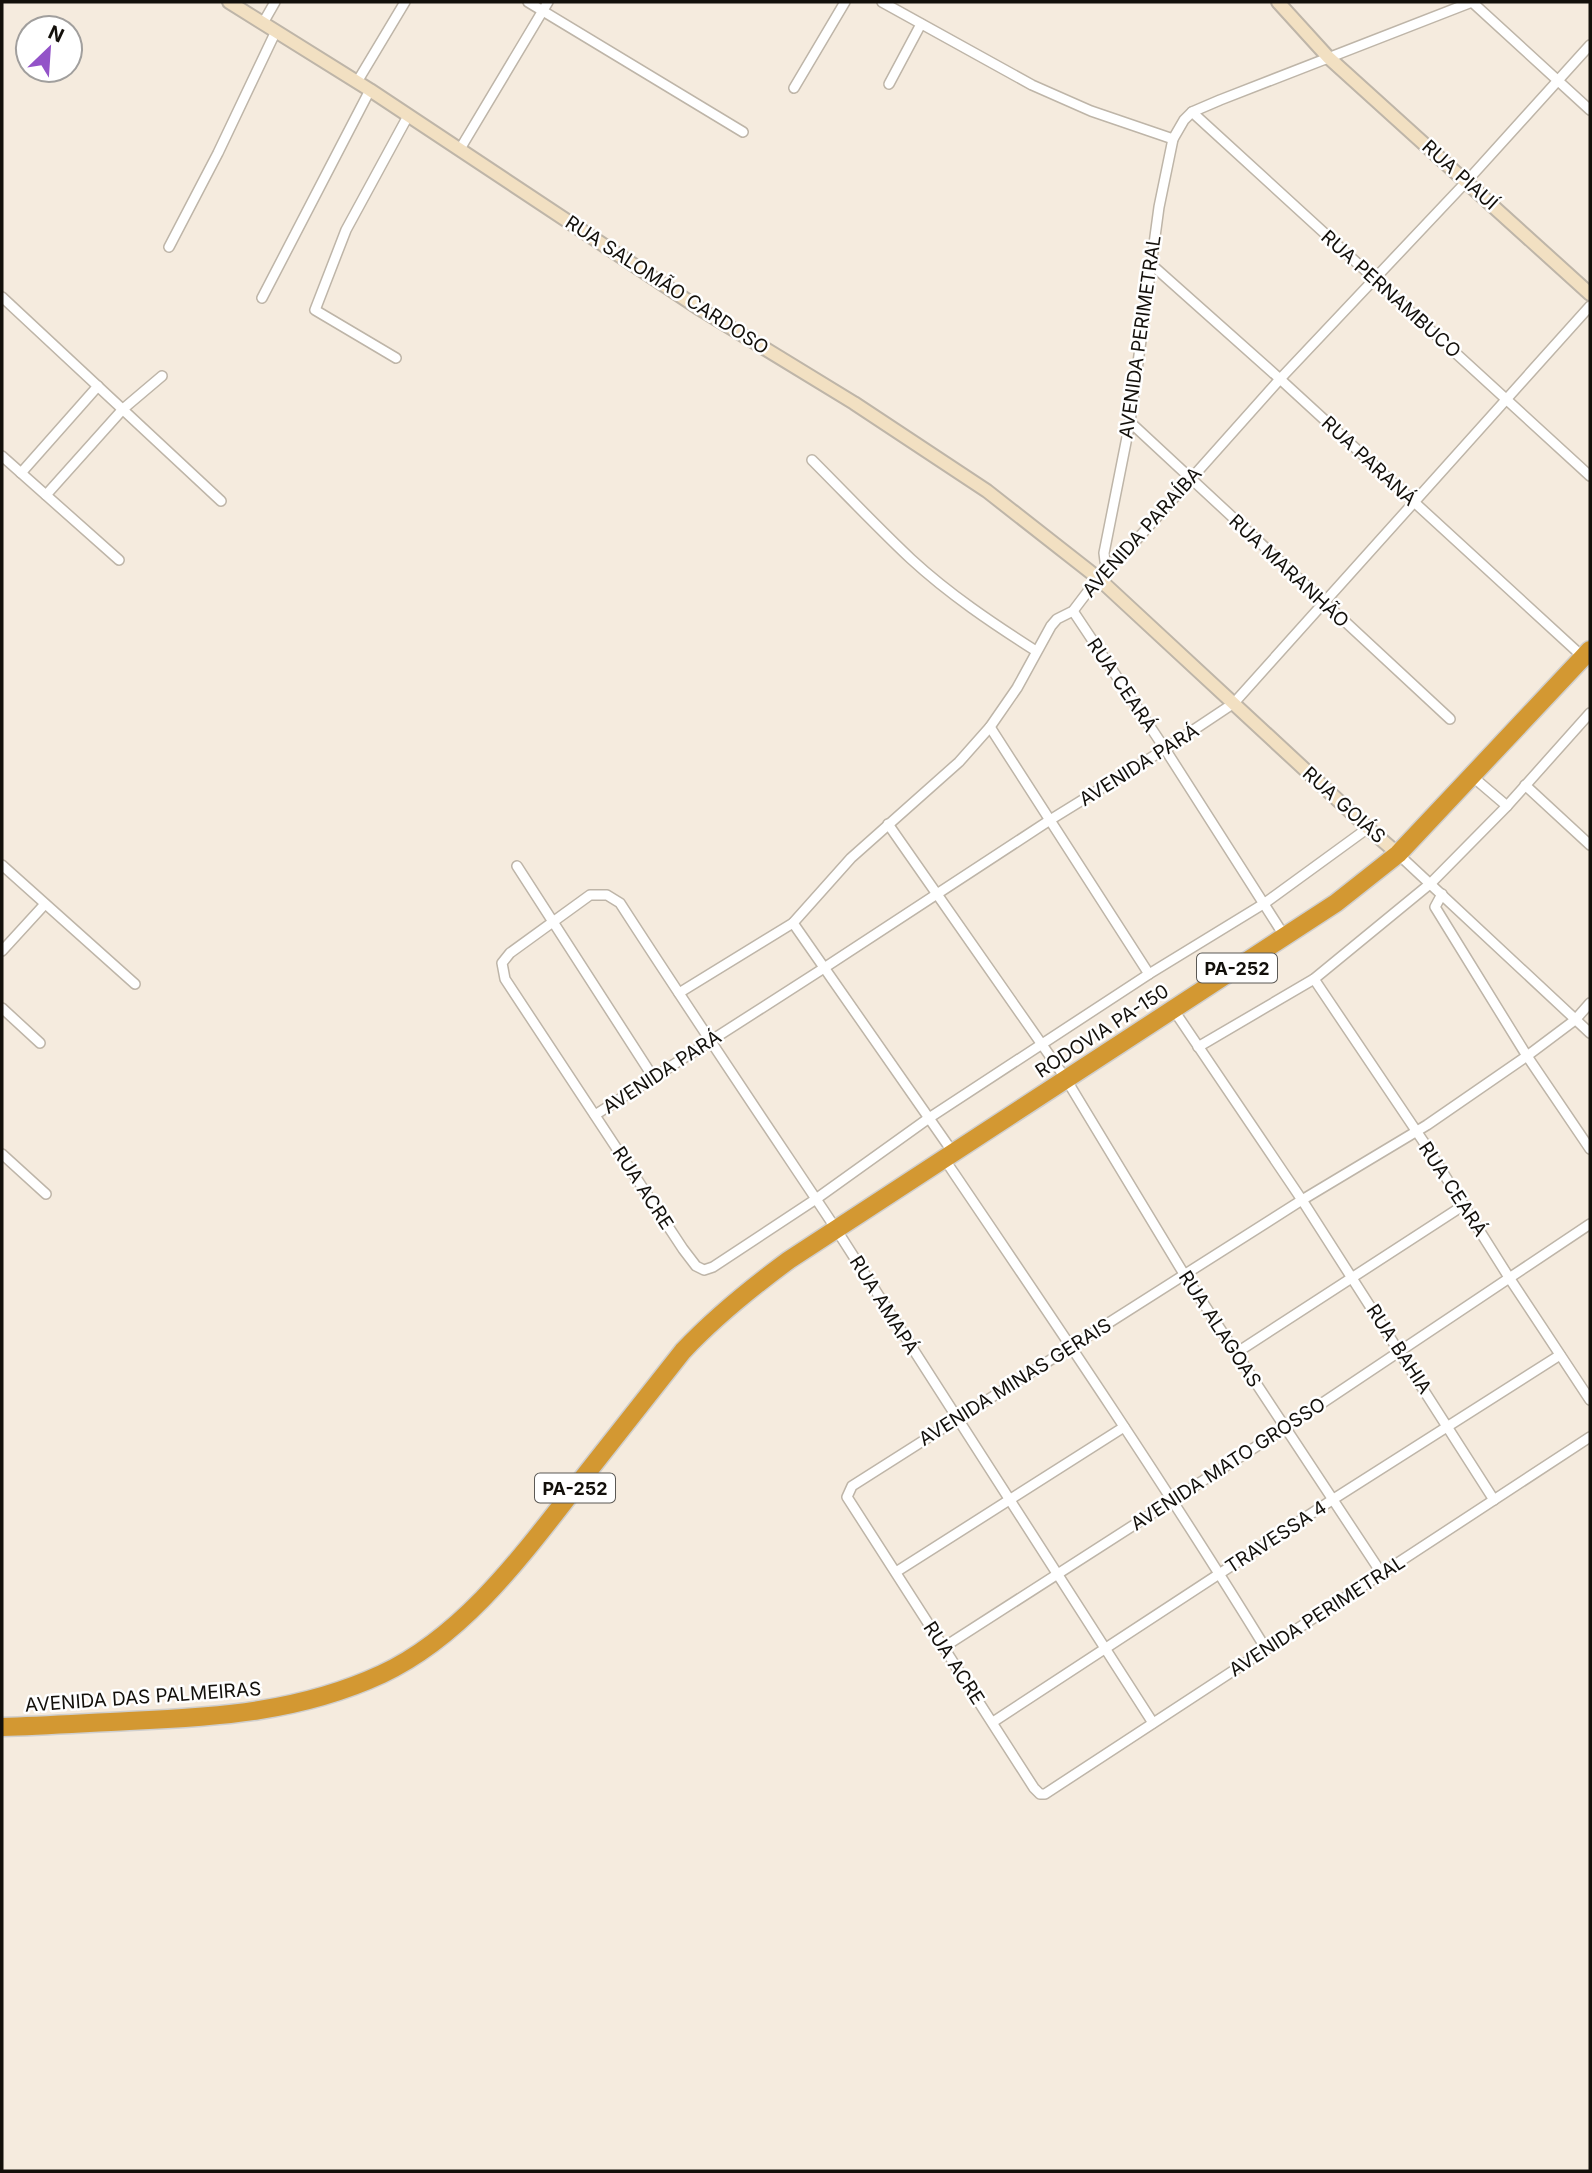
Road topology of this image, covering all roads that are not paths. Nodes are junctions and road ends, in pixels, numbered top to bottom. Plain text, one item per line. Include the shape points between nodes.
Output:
1 (229, 2) edge
2 (275, 2) edge
3 (405, 2) edge
4 (528, 2) edge
5 (845, 2) edge
6 (882, 2) edge
7 (1278, 2) edge
8 (1472, 2) edge
9 (546, 6) edge
10 (263, 23) junction
11 (921, 24) junction
12 (276, 31) junction
13 (1590, 45) edge
14 (1328, 57) junction
15 (1559, 81) junction
16 (357, 82) junction
17 (889, 84) dead end
18 (794, 88) dead end
19 (370, 90) junction
20 (1590, 110) edge
21 (1192, 112) junction
22 (408, 116) junction
23 (743, 132) dead end
24 (1173, 139) junction
25 (460, 149) junction
26 (1467, 181) junction
27 (169, 247) dead end
28 (1152, 265) junction
29 (1373, 279) junction
30 (1590, 294) edge
31 (2, 297) edge
32 (262, 298) dead end
33 (1590, 306) edge
34 (396, 358) dead end
35 (162, 376) dead end
36 (1280, 379) junction
37 (98, 386) junction
38 (1506, 398) junction
39 (123, 409) junction
40 (1130, 422) junction
41 (2, 456) edge
42 (812, 460) dead end
43 (21, 473) junction
44 (1590, 476) edge
45 (1189, 479) junction
46 (46, 495) junction
47 (221, 501) dead end
48 (1413, 502) junction
49 (119, 560) dead end
50 (1102, 573) junction
51 (1324, 602) junction
52 (1073, 611) junction
53 (1036, 651) junction
54 (1587, 654) edge
55 (1234, 703) junction
56 (1590, 713) edge
57 (1450, 719) dead end
58 (990, 727) junction
59 (1166, 749) junction
60 (1473, 776) junction
61 (1525, 785) junction
62 (1507, 806) junction
63 (1050, 820) junction
64 (888, 824) junction
65 (1368, 828) junction
66 (1590, 845) edge
67 (1398, 854) junction
68 (2, 865) edge
69 (517, 866) dead end
70 (1430, 883) junction
71 (937, 894) junction
72 (1442, 894) junction
73 (1265, 903) junction
74 (45, 904) junction
75 (551, 921) junction
76 (793, 923) junction
77 (1285, 936) junction
78 (2, 951) edge
79 (824, 968) junction
80 (1149, 974) junction
81 (1314, 979) junction
82 (135, 984) dead end
83 (679, 993) junction
84 (1590, 1003) edge
85 (2, 1008) edge
86 (1173, 1009) junction
87 (1575, 1020) junction
88 (1590, 1034) edge
89 (710, 1041) junction
90 (40, 1043) dead end
91 (1042, 1046) junction
92 (1198, 1047) junction
93 (1527, 1056) junction
94 (653, 1077) junction
95 (1066, 1079) junction
96 (595, 1115) junction
97 (929, 1118) junction
98 (1415, 1131) junction
99 (1590, 1149) edge
100 (2, 1154) edge
101 (950, 1157) junction
102 (46, 1194) dead end
103 (816, 1199) junction
104 (1302, 1200) junction
105 (1464, 1205) junction
106 (1590, 1224) edge
107 (836, 1229) junction
108 (1184, 1274) junction
109 (1353, 1279) junction
110 (1510, 1279) junction
111 (1071, 1346) junction
112 (1400, 1351) junction
113 (1236, 1353) junction
114 (1560, 1355) junction
115 (1590, 1400) edge
116 (956, 1419) junction
117 (1124, 1427) junction
118 (1449, 1427) junction
119 (1285, 1428) junction
120 (1590, 1437) edge
121 (848, 1491) joint
122 (1008, 1499) junction
123 (1172, 1500) junction
124 (1332, 1500) junction
125 (1494, 1500) junction
126 (896, 1572) junction
127 (1056, 1573) junction
128 (1220, 1574) junction
129 (1382, 1574) junction
130 (944, 1647) junction
131 (1105, 1649) junction
132 (1266, 1649) junction
133 (993, 1722) junction
134 (1153, 1723) junction
135 (2, 1727) edge
136 (1045, 1794) joint

1 - 10 street, RUA SALOMÃO CARDOSO
2 - 10 street
3 - 16 street
4 - 9 street
5 - 18 street
6 - 11 street
7 - 14 street, RUA PIAUÍ
8 - 14 street
8 - 15 street
9 - 23 street
9 - 25 street
10 - 12 street, RUA SALOMÃO CARDOSO
11 - 17 street
11 - 24 street via 1032,85
12 - 16 street, RUA SALOMÃO CARDOSO
12 - 27 street
13 - 15 street, AVENIDA PARAÍBA
14 - 21 street
14 - 26 street, RUA PIAUÍ
15 - 20 street
15 - 26 street, AVENIDA PARAÍBA
16 - 19 street, RUA SALOMÃO CARDOSO
19 - 22 street, RUA SALOMÃO CARDOSO
19 - 32 street
21 - 24 street, AVENIDA PERIMETRAL
21 - 29 street, RUA PERNAMBUCO
22 - 25 street, RUA SALOMÃO CARDOSO
22 - 34 street via 346,230 315,310
24 - 28 street, AVENIDA PERIMETRAL
25 - 50 street, RUA SALOMÃO CARDOSO via 700,309 918,444
26 - 29 street, AVENIDA PARAÍBA
26 - 30 street, RUA PIAUÍ
28 - 36 street, RUA PARANÁ
28 - 40 street, AVENIDA PERIMETRAL
29 - 36 street, AVENIDA PARAÍBA
29 - 38 street, RUA PERNAMBUCO
31 - 37 street
33 - 38 street, AVENIDA PARÁ
35 - 39 street
36 - 45 street, AVENIDA PARAÍBA
36 - 48 street, RUA PARANÁ
37 - 39 street
37 - 43 street
38 - 44 street, RUA PERNAMBUCO
38 - 48 street, AVENIDA PARÁ
39 - 46 street
39 - 47 street
40 - 45 street, RUA MARANHÃO
40 - 50 street, AVENIDA PERIMETRAL
41 - 43 street
42 - 53 street via 937,581
43 - 46 street
45 - 50 street, AVENIDA PARAÍBA
45 - 51 street, RUA MARANHÃO
46 - 49 street
48 - 51 street, AVENIDA PARÁ
48 - 54 street, RUA PARANÁ
50 - 52 street, AVENIDA PARAÍBA
50 - 55 street, RUA GOIÁS
51 - 55 street, AVENIDA PARÁ
51 - 57 street, RUA MARANHÃO
52 - 53 street, AVENIDA PARAÍBA via 1056,619
52 - 59 street, RUA CEARÁ
53 - 58 street, AVENIDA PARAÍBA
54 - 60 highway, RODOVIA PA-150 / PA-252
55 - 59 street, AVENIDA PARÁ
55 - 65 street, RUA GOIÁS
56 - 61 street
58 - 63 street
58 - 64 street, AVENIDA PARAÍBA via 959,762
59 - 63 street, AVENIDA PARÁ
59 - 73 street, RUA CEARÁ
60 - 62 street
60 - 67 highway, RODOVIA PA-150 / PA-252
61 - 62 street
61 - 66 street
62 - 70 street
63 - 71 street, AVENIDA PARÁ
63 - 80 street
64 - 71 street
64 - 76 street, AVENIDA PARAÍBA via 850,858
65 - 67 street, RUA GOIÁS
65 - 73 street
67 - 70 street, RUA GOIÁS
67 - 77 highway, RODOVIA PA-150 / PA-252
68 - 74 street
69 - 75 street
70 - 72 street, RUA GOIÁS
70 - 81 street
71 - 79 street, AVENIDA PARÁ
71 - 91 street
72 - 87 street, RUA GOIÁS
72 - 93 street via 1435,907
73 - 77 street, RUA CEARÁ
73 - 80 street
74 - 78 street
74 - 82 street
75 - 83 street, RUA AMAPÁ via 590,895 607,895 620,903
75 - 94 street
75 - 96 street, RUA ACRE via 504,958 501,968
76 - 79 street
76 - 83 street, AVENIDA PARAÍBA
77 - 86 highway, RODOVIA PA-150 / PA-252
79 - 89 street, AVENIDA PARÁ
79 - 97 street
80 - 91 street
81 - 92 street
81 - 98 street, RUA CEARÁ
83 - 89 street, RUA AMAPÁ
84 - 87 street
85 - 90 street
86 - 92 street, RUA BAHIA
86 - 95 highway, RODOVIA PA-150 / PA-252
87 - 88 street, RUA GOIÁS
87 - 93 street
89 - 94 street, AVENIDA PARÁ
89 - 103 street, RUA AMAPÁ
91 - 95 street, RUA ALAGOAS
91 - 97 street
92 - 104 street, RUA BAHIA
93 - 98 street
93 - 99 street
94 - 96 street, AVENIDA PARÁ
95 - 101 highway, RODOVIA PA-150 / PA-252
95 - 108 street, RUA ALAGOAS
96 - 103 street, RUA ACRE via 683,1249 704,1270
97 - 101 street
97 - 103 street
98 - 104 street
98 - 105 street, RUA CEARÁ
100 - 102 street
101 - 107 highway, RODOVIA PA-150 / PA-252
101 - 111 street
103 - 107 street, RUA AMAPÁ
104 - 108 street
104 - 109 street, RUA BAHIA
105 - 109 street
105 - 110 street, RUA CEARÁ
106 - 110 street, AVENIDA MATO GROSSO
107 - 116 street, RUA AMAPÁ
107 - 135 highway, AVENIDA DAS PALMEIRAS / PA-252 via 709,1323 507,1574 458,1622 384,1673 288,1707 169,1719
108 - 111 street, AVENIDA MINAS GERAIS
108 - 113 street, RUA ALAGOAS
109 - 112 street, RUA BAHIA
109 - 113 street
110 - 112 street, AVENIDA MATO GROSSO
110 - 114 street, RUA CEARÁ
111 - 116 street, AVENIDA MINAS GERAIS
111 - 117 street
112 - 118 street, RUA BAHIA
112 - 119 street, AVENIDA MATO GROSSO
113 - 119 street, RUA ALAGOAS
114 - 115 street, RUA CEARÁ
114 - 118 street, TRAVESSA 4
116 - 121 street, AVENIDA MINAS GERAIS
116 - 122 street, RUA AMAPÁ
117 - 122 street
117 - 123 street
118 - 124 street, TRAVESSA 4
118 - 125 street, RUA BAHIA
119 - 123 street, AVENIDA MATO GROSSO
119 - 124 street, RUA ALAGOAS
120 - 125 street, AVENIDA PERIMETRAL
121 - 126 street, RUA ACRE via 849,1503
122 - 126 street
122 - 127 street, RUA AMAPÁ
123 - 127 street, AVENIDA MATO GROSSO
123 - 128 street
124 - 128 street, TRAVESSA 4
124 - 129 street, RUA ALAGOAS
125 - 129 street, AVENIDA PERIMETRAL
126 - 130 street, RUA ACRE
127 - 130 street, AVENIDA MATO GROSSO
127 - 131 street, RUA AMAPÁ
128 - 131 street, TRAVESSA 4
128 - 132 street
129 - 132 street, AVENIDA PERIMETRAL
130 - 133 street, RUA ACRE
131 - 133 street, TRAVESSA 4
131 - 134 street, RUA AMAPÁ
132 - 134 street, AVENIDA PERIMETRAL
133 - 136 street, RUA ACRE via 1034,1788
134 - 136 street, AVENIDA PERIMETRAL

